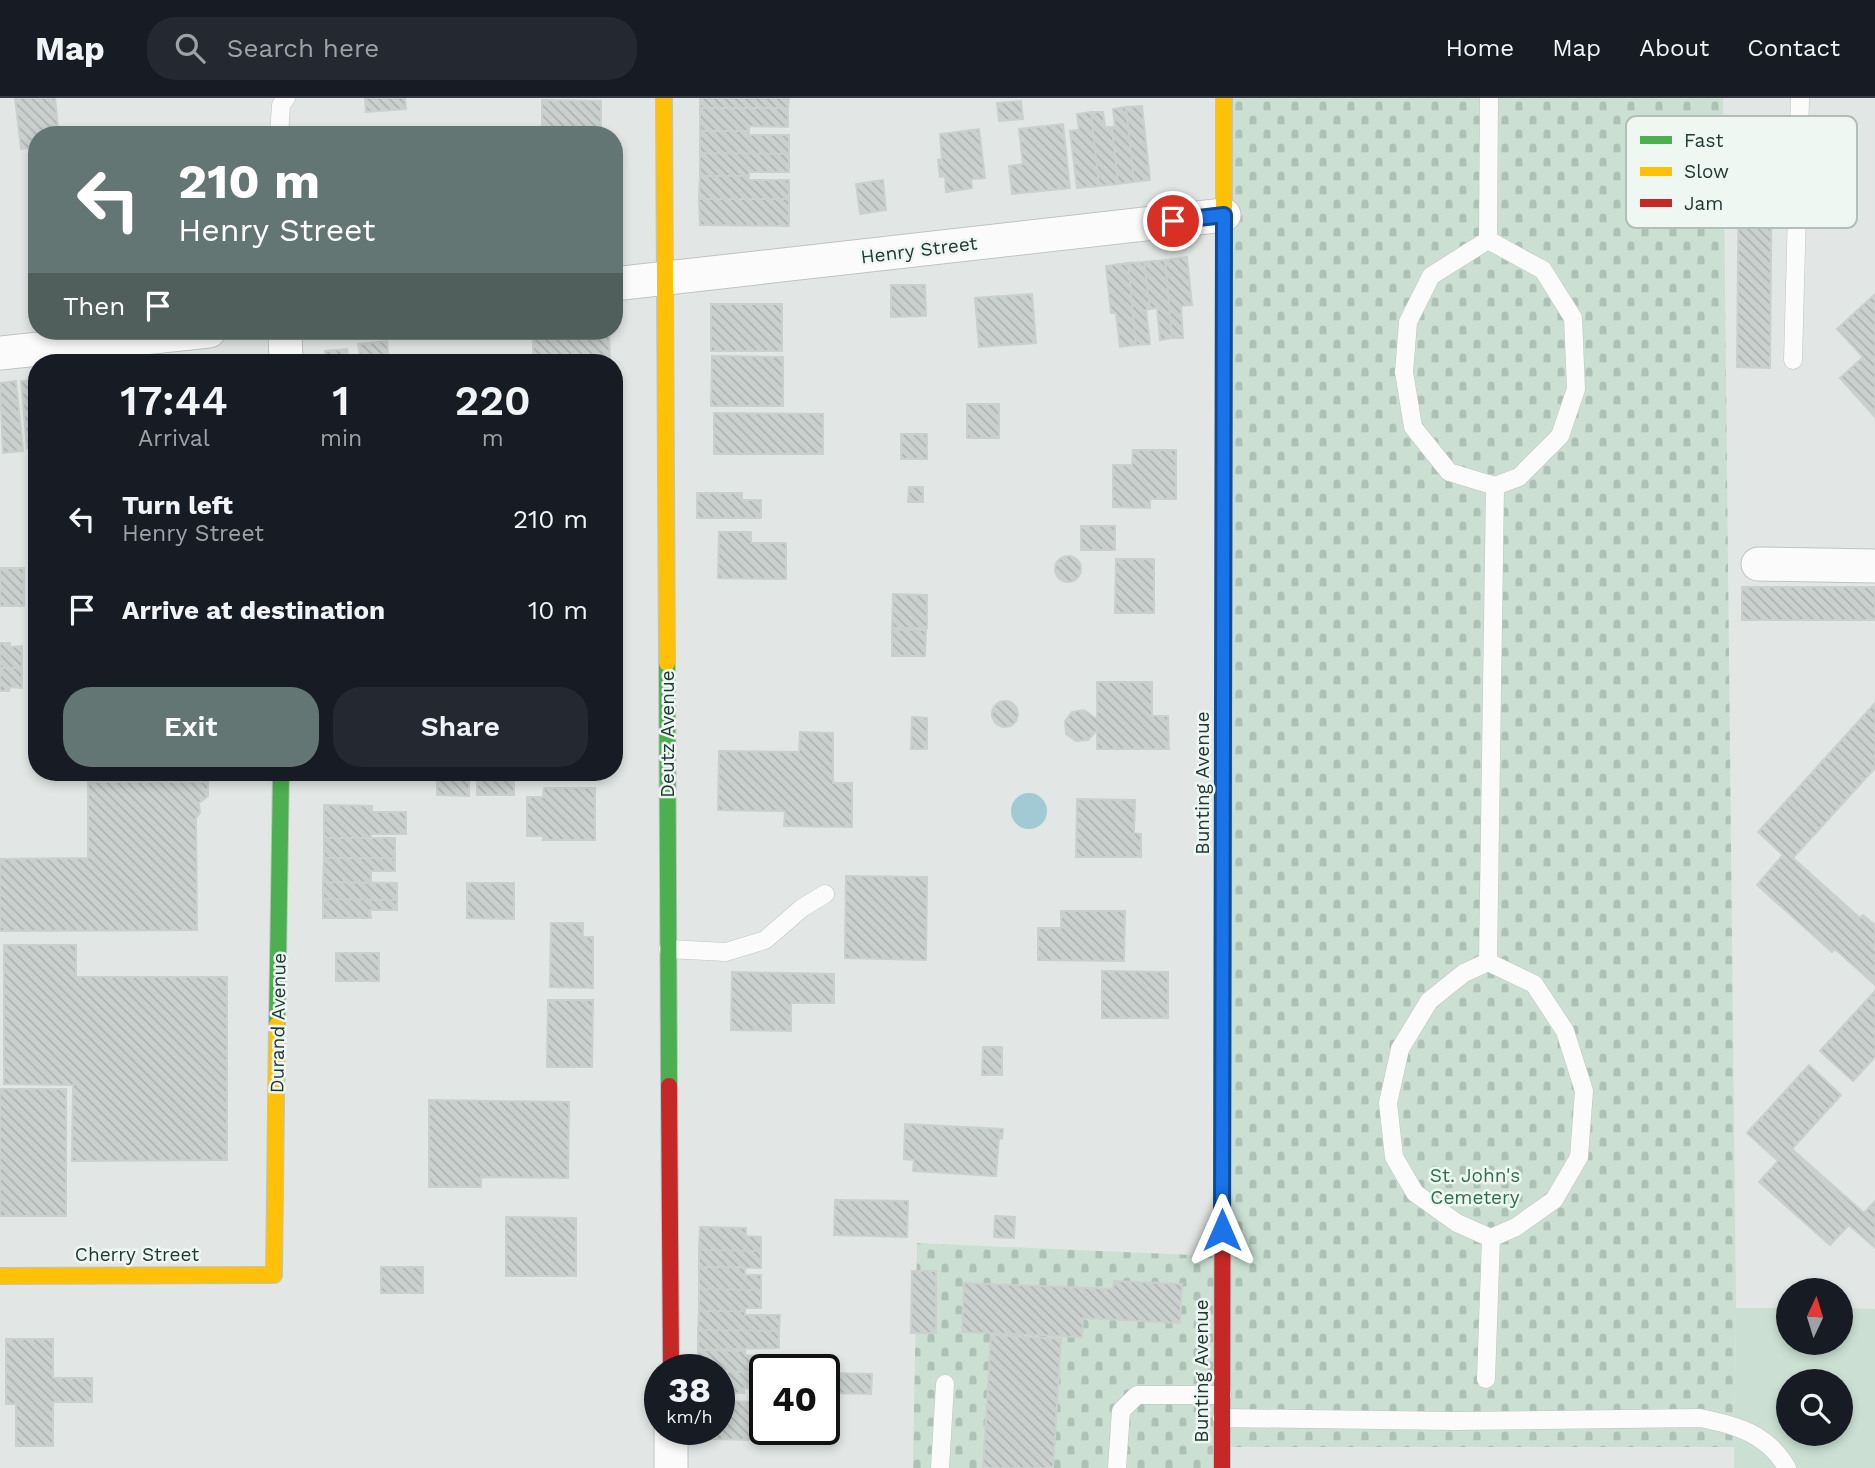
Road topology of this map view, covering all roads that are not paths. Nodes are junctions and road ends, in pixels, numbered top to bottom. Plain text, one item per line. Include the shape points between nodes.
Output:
1 (286, 98) edge
2 (664, 98) edge
3 (1224, 98) edge
4 (1489, 98) edge
5 (1800, 98) edge
6 (1800, 116) edge
7 (280, 126) edge
8 (1224, 215) junction
9 (1797, 228) edge
10 (1488, 240) junction
11 (664, 278) junction
12 (623, 283) edge
13 (124, 340) edge
14 (0, 353) edge
15 (1793, 360) dead end
16 (1494, 486) junction
17 (1758, 564) dead end
18 (1875, 566) edge
19 (281, 781) edge
20 (825, 894) dead end
21 (668, 949) junction
22 (1488, 961) junction
23 (1491, 1238) junction
24 (274, 1275) joint
25 (0, 1276) edge
26 (671, 1354) edge
27 (1486, 1379) dead end
28 (945, 1384) dead end
29 (1222, 1395) junction
30 (1222, 1418) junction
31 (671, 1445) edge
32 (671, 1468) edge
33 (940, 1468) edge
34 (1117, 1468) edge
35 (1222, 1468) edge
36 (1787, 1468) edge

1 - 7 lane
2 - 11 street, Deutz Avenue
3 - 8 street, Bunting Avenue
4 - 10 lane
5 - 6 lane
8 - 11 street, Henry Street
8 - 29 street, Bunting Avenue
9 - 15 lane
10 - 16 lane via 1544,270 1573,318 1576,389 1560,436 1519,477
10 - 16 lane via 1431,276 1408,323 1404,372 1413,427 1420,436 1449,472
11 - 12 street, Henry Street
11 - 21 street, Deutz Avenue
13 - 14 street
16 - 22 lane
17 - 18 street
19 - 24 street, Durand Avenue
20 - 21 lane via 765,940 726,952
21 - 26 street, Deutz Avenue
22 - 23 lane via 1534,984 1564,1031 1584,1091 1578,1157 1554,1200
22 - 23 lane via 1464,973 1429,1001 1400,1049 1388,1103 1394,1157 1415,1193 1457,1223
23 - 27 lane
24 - 25 street, Cherry Street
28 - 33 lane
29 - 30 street, Bunting Avenue
29 - 34 lane via 1136,1395 1121,1411
30 - 35 street, Bunting Avenue
30 - 36 lane via 1700,1418 1734,1424 1763,1439
31 - 32 street

